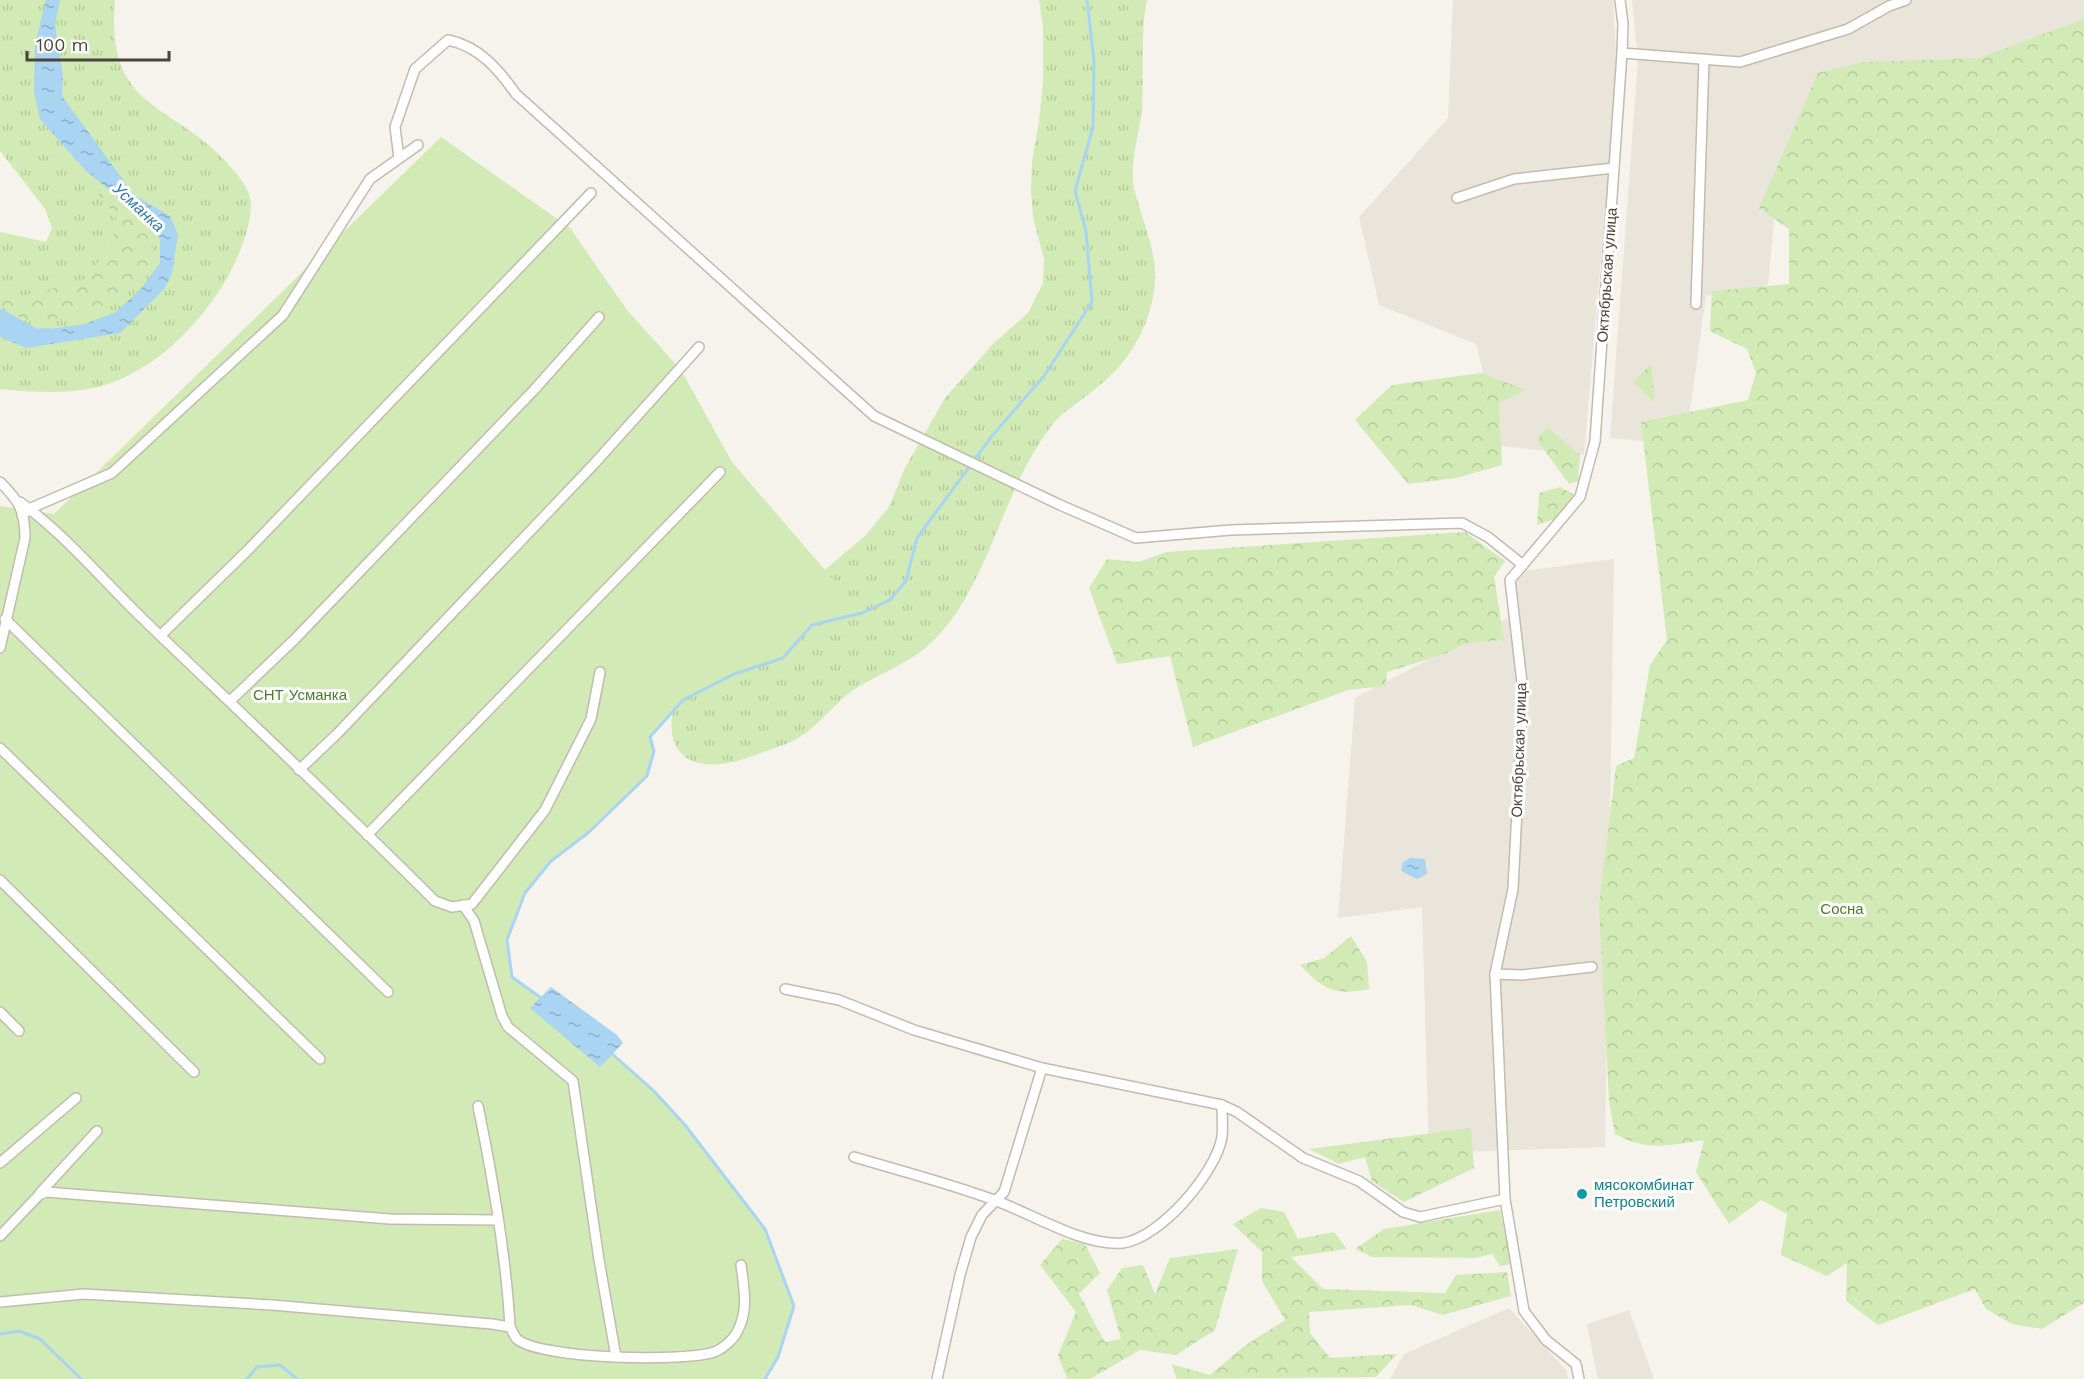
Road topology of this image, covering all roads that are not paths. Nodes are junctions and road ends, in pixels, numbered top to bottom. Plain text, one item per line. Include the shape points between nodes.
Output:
1 (1620, 0) edge
2 (1906, 0) edge
3 (1622, 53) junction
4 (1704, 59) junction
5 (418, 145) dead end
6 (399, 158) junction
7 (1614, 168) junction
8 (591, 193) dead end
9 (1457, 198) dead end
10 (1696, 304) dead end
11 (599, 317) dead end
12 (699, 347) dead end
13 (720, 472) dead end
14 (0, 482) edge
15 (26, 512) junction
16 (1522, 565) junction
17 (5, 619) junction
18 (160, 635) junction
19 (0, 648) edge
20 (600, 672) dead end
21 (230, 700) junction
22 (0, 748) edge
23 (299, 770) junction
24 (367, 835) junction
25 (0, 880) edge
26 (463, 905) junction
27 (1592, 967) dead end
28 (1496, 974) junction
29 (785, 989) dead end
30 (388, 992) dead end
31 (0, 1012) edge
32 (19, 1031) dead end
33 (320, 1059) dead end
34 (1042, 1068) junction
35 (194, 1072) dead end
36 (76, 1098) dead end
37 (1222, 1105) junction
38 (478, 1106) dead end
39 (97, 1131) dead end
40 (854, 1157) dead end
41 (0, 1163) edge
42 (39, 1195) junction
43 (1505, 1199) junction
44 (994, 1200) junction
45 (497, 1220) junction
46 (0, 1236) edge
47 (741, 1265) dead end
48 (0, 1302) edge
49 (510, 1327) junction
50 (616, 1358) junction
51 (937, 1379) edge
52 (1579, 1379) edge

1 - 3 street, Октябрьская улица
2 - 4 street via 1848,29 1740,62
3 - 4 street
3 - 7 street, Октябрьская улица
4 - 10 street
5 - 6 street
6 - 15 street via 370,179 283,315 111,473
6 - 16 street via 395,128 415,69 448,40 463,43 497,67 516,94 874,416 952,455 1136,538 1231,530 1462,523 1488,537
7 - 9 street via 1514,179
7 - 16 street, Октябрьская улица via 1595,441 1580,497
8 - 18 street via 248,550
11 - 21 street via 303,631
12 - 23 street via 594,464
13 - 24 street
14 - 15 street
15 - 17 street via 25,538
15 - 18 street via 79,553
16 - 28 street, Октябрьская улица via 1509,580 1523,691 1513,889
17 - 19 street
17 - 30 street
18 - 21 street
20 - 26 street via 591,719 546,810 472,904
21 - 23 street
22 - 33 street
23 - 24 street
24 - 26 street via 435,901 452,907
25 - 35 street
26 - 50 street via 474,921 501,1016 508,1027 573,1081
27 - 28 street
28 - 43 street, Октябрьская улица
29 - 34 street via 839,1000 914,1030
31 - 32 street
34 - 37 street
34 - 44 street via 1013,1168 1004,1192
36 - 41 street
37 - 43 street via 1303,1158 1359,1181 1402,1212 1420,1217
37 - 44 street via 1222,1138 1211,1165 1187,1201 1145,1234 1124,1243 1097,1242
38 - 45 street
39 - 42 street
40 - 44 street
42 - 45 street via 46,1192 390,1219
42 - 46 street
43 - 52 street, Октябрьская улица via 1524,1311 1546,1340 1576,1364
44 - 51 street via 971,1237
45 - 49 street
47 - 50 street via 747,1304 736,1334 720,1350 701,1356
48 - 49 street via 84,1294 272,1305
49 - 50 street via 517,1339 533,1347

